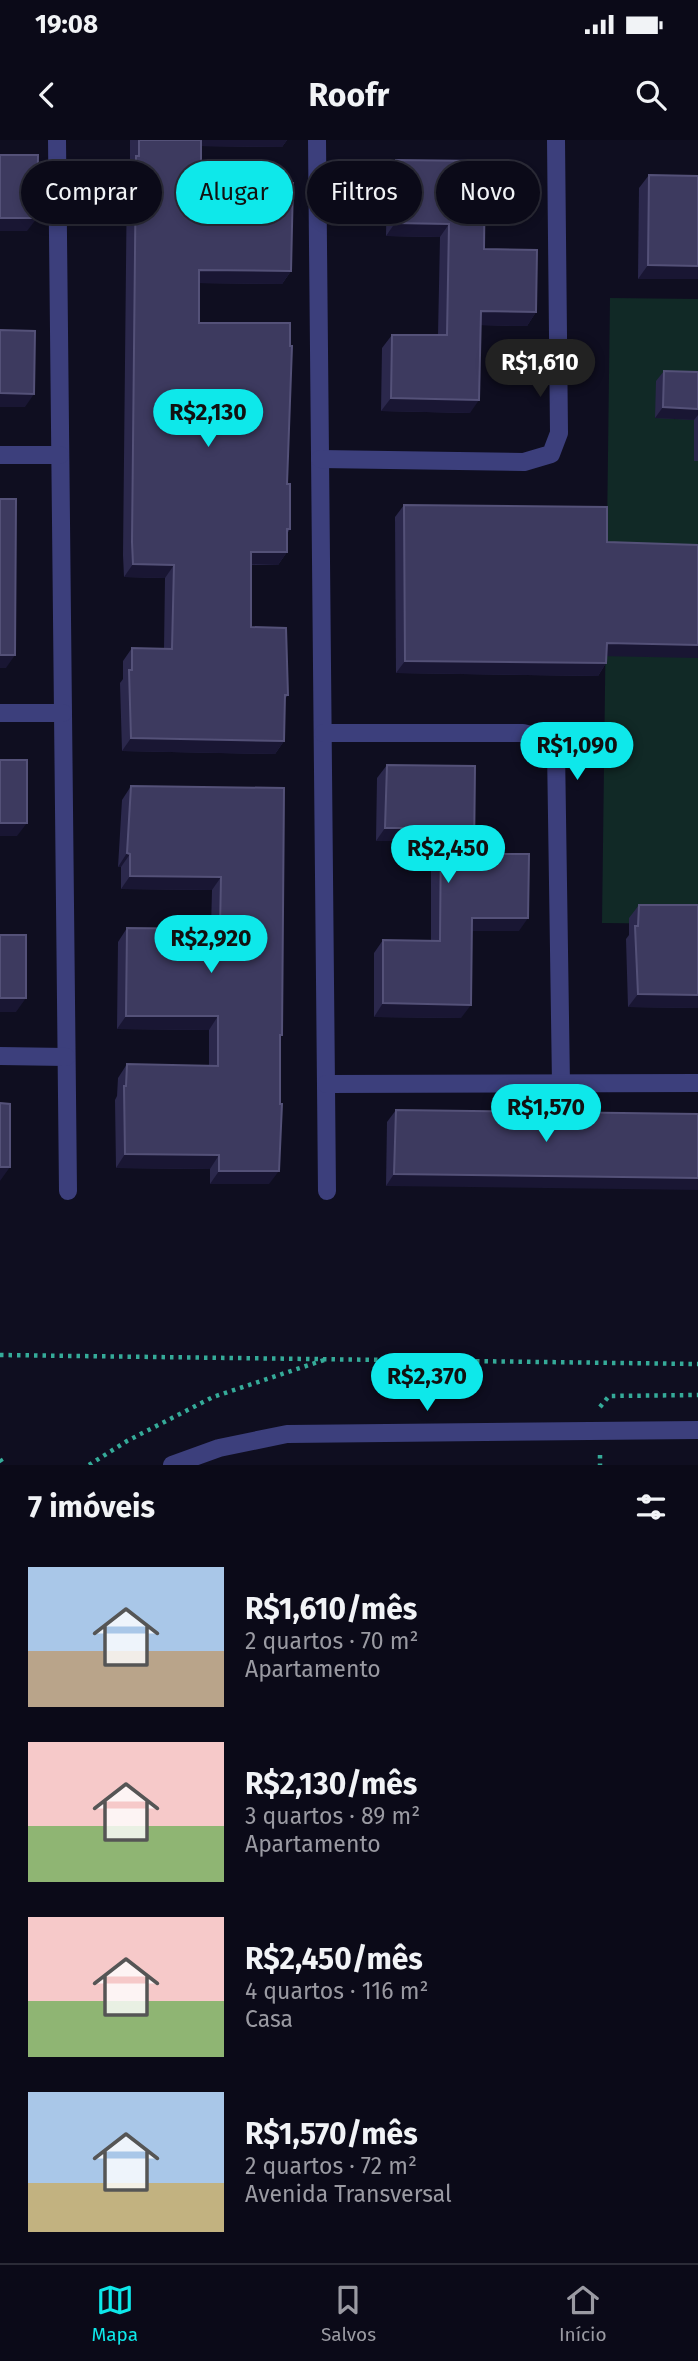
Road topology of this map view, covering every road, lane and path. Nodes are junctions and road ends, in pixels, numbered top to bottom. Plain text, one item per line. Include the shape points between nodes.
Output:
1 (57, 140) edge
2 (317, 140) edge
3 (556, 140) edge
4 (0, 455) edge
5 (60, 455) junction
6 (320, 459) junction
7 (0, 713) edge
8 (63, 713) junction
9 (323, 733) junction
10 (0, 1056) edge
11 (66, 1057) junction
12 (698, 1083) edge
13 (326, 1084) junction
14 (561, 1084) junction
15 (68, 1191) dead end
16 (327, 1191) dead end
17 (0, 1355) edge
18 (327, 1359) junction
19 (698, 1364) edge
20 (698, 1395) edge
21 (600, 1409) dead end
22 (698, 1430) edge
23 (0, 1460) edge
24 (4, 1465) edge
25 (89, 1465) edge
26 (172, 1465) edge

1 - 5 street
2 - 6 street
3 - 6 street via 559,433 551,454 524,462
4 - 5 street
5 - 8 street
6 - 9 street
7 - 8 street
8 - 11 street
9 - 13 street
9 - 14 street via 523,733 549,740 556,749
10 - 11 street
11 - 15 street
12 - 14 street
13 - 14 street
13 - 16 street
17 - 18 path
18 - 19 path
18 - 25 path via 213,1397
20 - 21 path via 609,1396
22 - 26 street via 287,1434 219,1448
23 - 24 path

